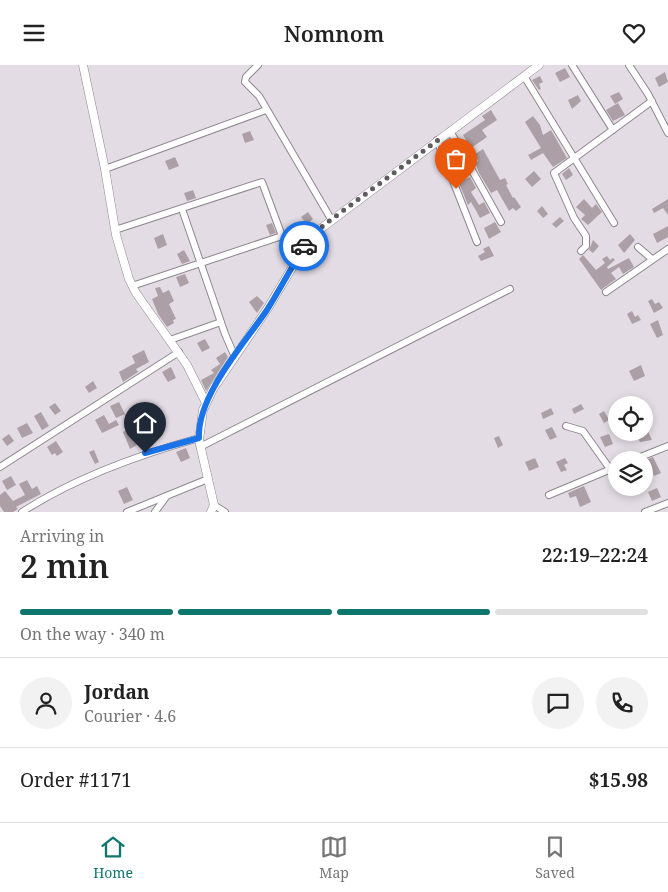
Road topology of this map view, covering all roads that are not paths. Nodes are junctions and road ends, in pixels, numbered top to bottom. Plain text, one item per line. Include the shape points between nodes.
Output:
1 (83, 65) edge
2 (258, 65) edge
3 (539, 65) edge
4 (572, 65) edge
5 (630, 65) edge
6 (524, 76) junction
7 (652, 101) junction
8 (266, 110) junction
9 (450, 131) junction
10 (613, 131) junction
11 (668, 133) edge
12 (438, 140) junction
13 (575, 157) junction
14 (105, 169) junction
15 (182, 209) junction
16 (332, 219) junction
17 (501, 222) dead end
18 (614, 223) dead end
19 (115, 230) junction
20 (282, 236) junction
21 (477, 242) dead end
22 (638, 247) dead end
23 (668, 249) edge
24 (581, 251) dead end
25 (652, 259) junction
26 (295, 262) junction
27 (201, 263) junction
28 (132, 286) junction
29 (510, 289) dead end
30 (606, 292) dead end
31 (220, 322) junction
32 (170, 339) junction
33 (179, 353) junction
34 (235, 357) junction
35 (206, 403) junction
36 (566, 426) dead end
37 (199, 438) junction
38 (668, 446) edge
39 (200, 447) junction
40 (653, 452) edge
41 (608, 462) edge
42 (0, 467) edge
43 (608, 470) edge
44 (208, 479) junction
45 (549, 495) dead end
46 (167, 496) junction
47 (668, 503) edge
48 (212, 508) edge
49 (25, 511) edge
50 (126, 512) edge
51 (156, 512) edge
52 (225, 512) edge
53 (645, 512) edge

1 - 14 street
2 - 8 street via 245,82 259,96
3 - 6 street
4 - 10 street
5 - 7 street
6 - 9 street
6 - 13 street
7 - 10 street
7 - 11 street
8 - 14 street
8 - 16 street
9 - 12 street
9 - 17 street
10 - 13 street
12 - 16 street
12 - 21 street
13 - 18 street
13 - 24 street via 554,173 586,237 586,246
14 - 19 street
15 - 19 street
15 - 20 street via 262,181
15 - 27 street
16 - 26 street via 310,236
19 - 28 street
20 - 26 street
20 - 27 street
22 - 25 street
23 - 25 street
25 - 30 street
26 - 34 street
27 - 28 street
27 - 31 street
28 - 32 street
29 - 39 street
31 - 32 street
31 - 34 street
32 - 33 street
33 - 35 street
33 - 42 street
34 - 35 street
35 - 37 street
36 - 41 street via 583,431
37 - 39 street
37 - 49 street via 145,453 58,491
38 - 40 street
39 - 44 street
43 - 45 street
44 - 46 street
44 - 48 street
46 - 50 street
46 - 51 street
47 - 53 street
48 - 52 street

